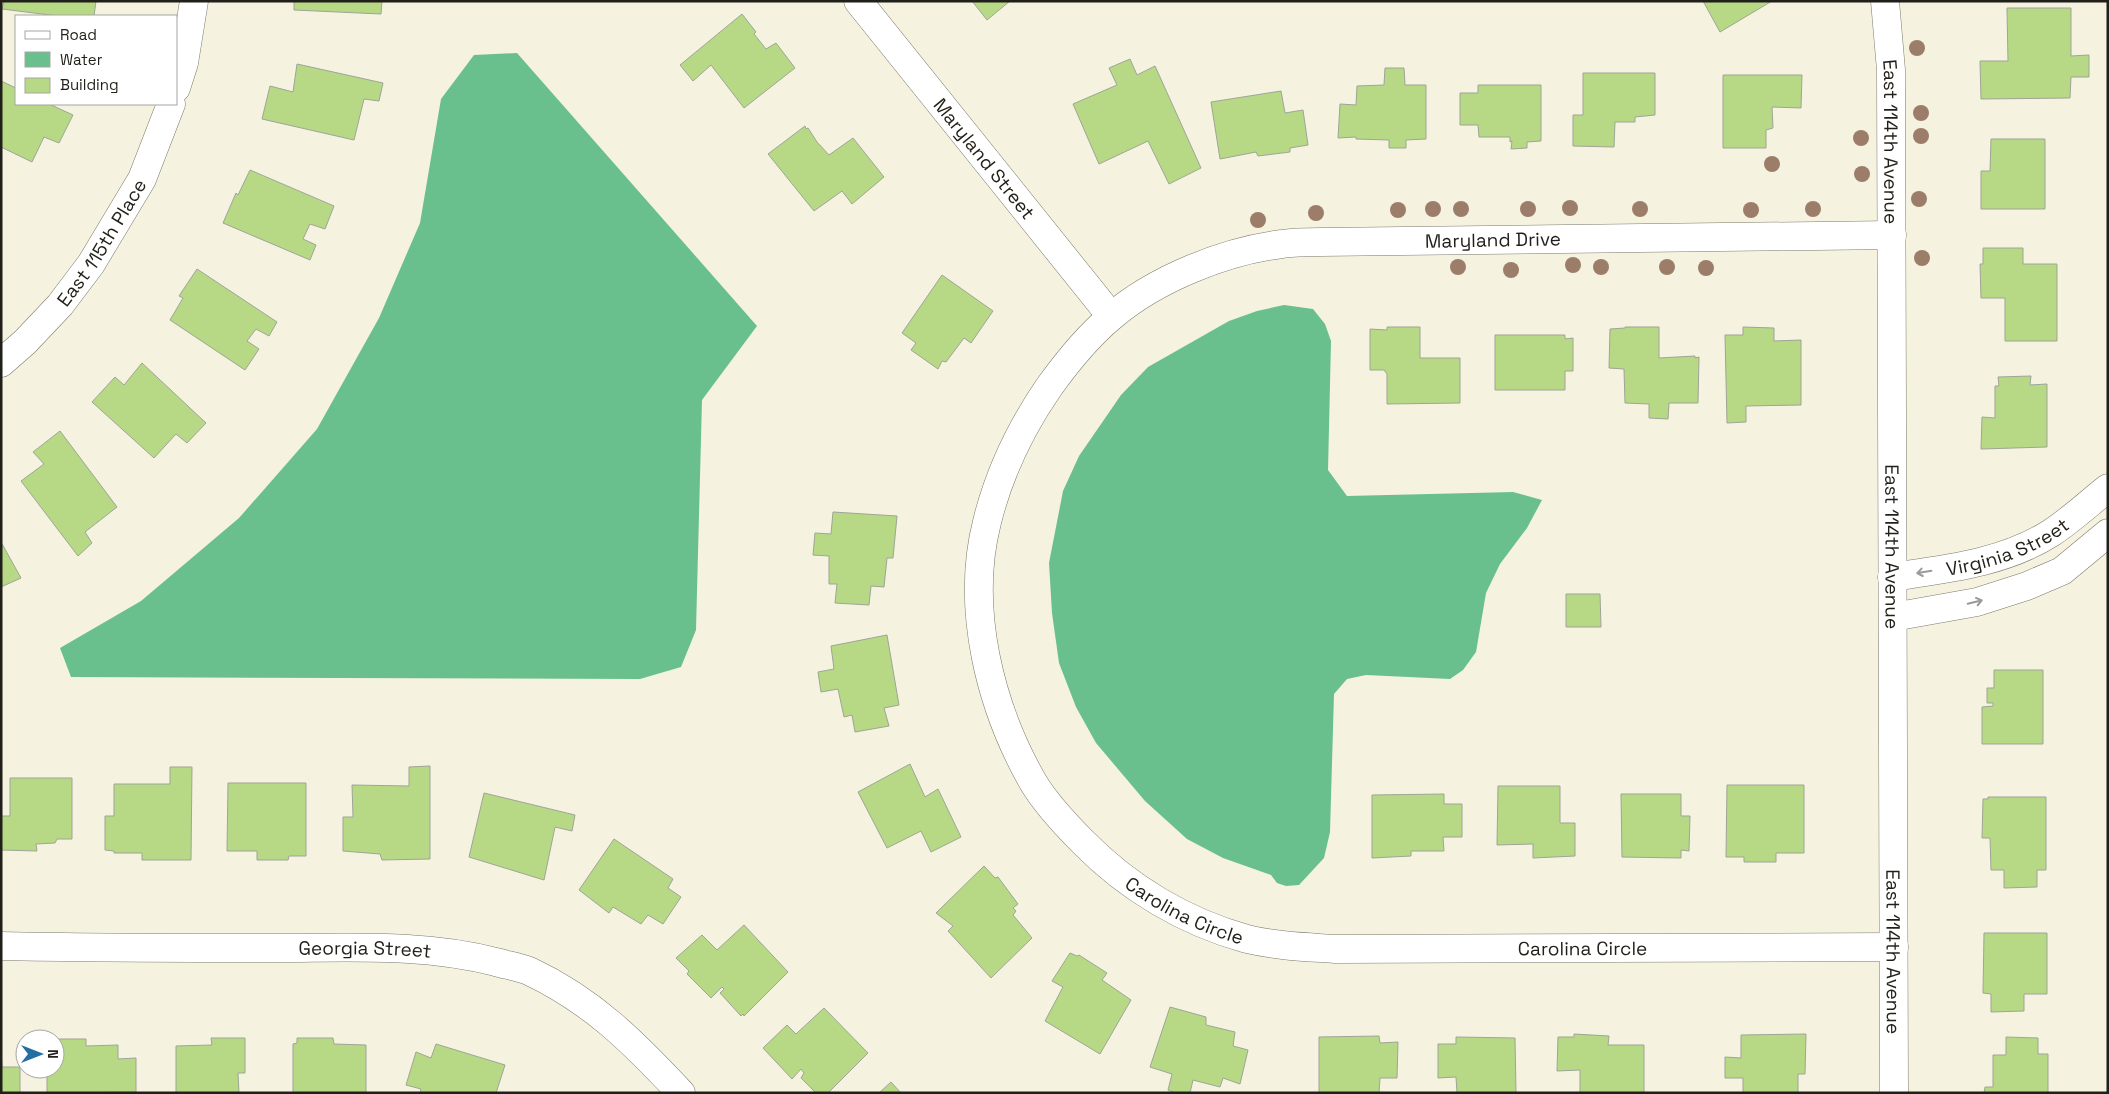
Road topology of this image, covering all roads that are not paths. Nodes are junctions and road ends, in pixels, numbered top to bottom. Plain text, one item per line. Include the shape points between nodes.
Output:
1 (194, 1) edge
2 (858, 1) edge
3 (1885, 1) edge
4 (178, 82) edge
5 (171, 105) edge
6 (1892, 235) junction
7 (1111, 316) junction
8 (1, 363) edge
9 (2108, 488) edge
10 (2108, 533) edge
11 (1892, 577) junction
12 (1893, 616) junction
13 (1, 946) edge
14 (1894, 947) junction
15 (681, 1093) edge
16 (1894, 1093) edge

1 - 4 street
2 - 7 street, Maryland Street
3 - 6 street, East 114th Avenue via 1891,70
5 - 8 street, East 115th Place via 142,179 91,264 60,305
6 - 7 street, Maryland Drive via 1281,244 1216,260 1186,272 1144,293
6 - 11 street, East 114th Avenue
7 - 14 street, Carolina Circle via 1066,364 1034,409 999,479 986,523 982,552 981,623 999,708 1035,785 1063,822 1131,884 1168,908 1207,925 1249,939 1292,946 1335,949
9 -> 11 street, Virginia Street via 2050,534 2014,551 1968,566
12 -> 10 street, Virginia Street via 1977,602 2027,586 2062,571
11 - 12 street, East 114th Avenue
12 - 14 street, East 114th Avenue
13 - 15 street, Georgia Street via 400,948 474,956 526,970 592,1007 634,1044
14 - 16 street, East 114th Avenue

